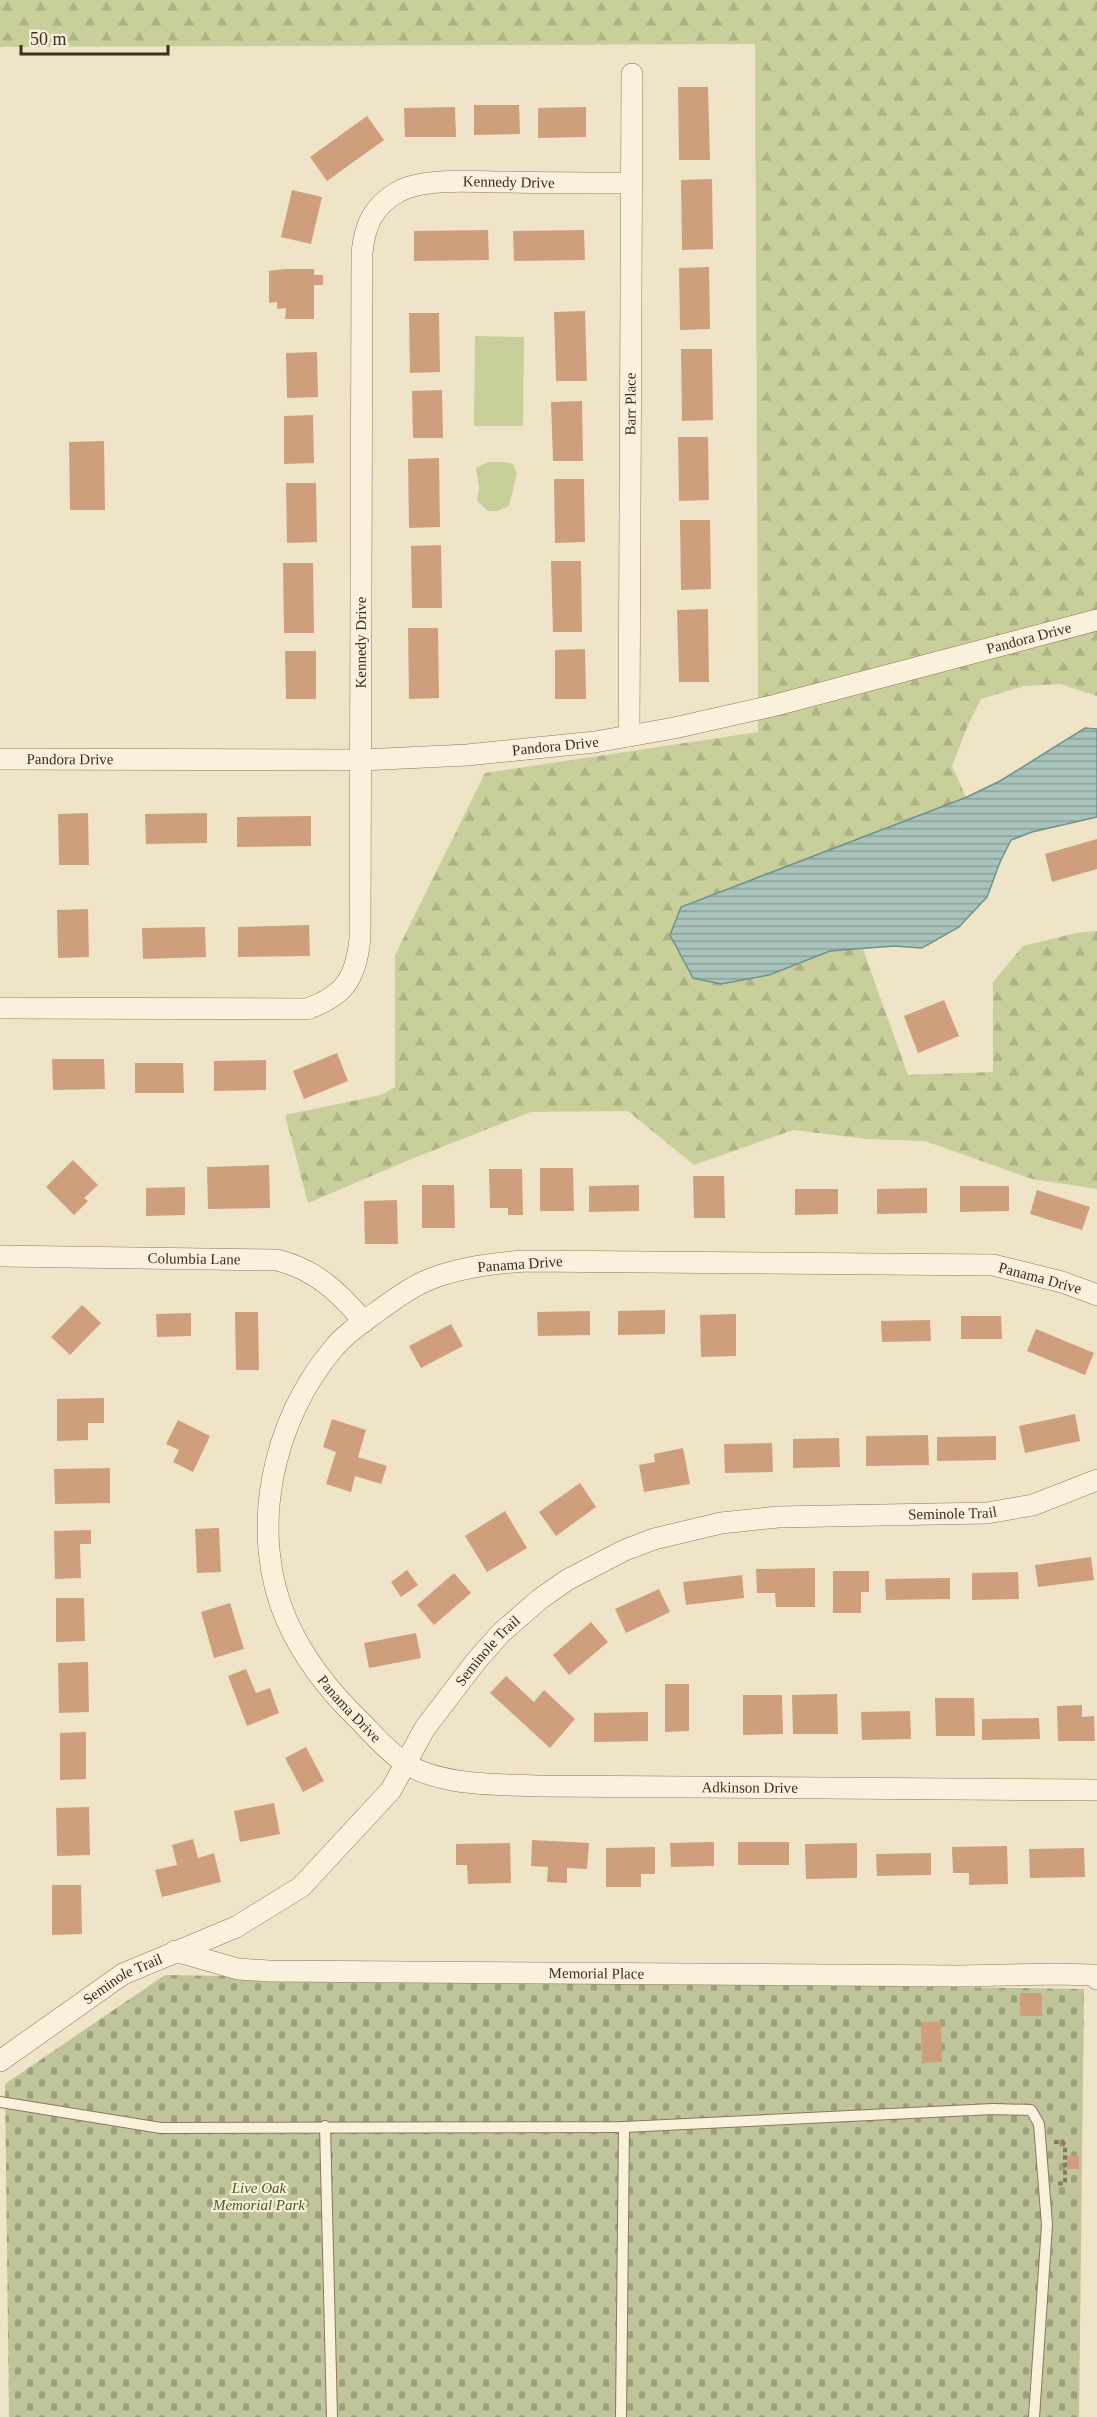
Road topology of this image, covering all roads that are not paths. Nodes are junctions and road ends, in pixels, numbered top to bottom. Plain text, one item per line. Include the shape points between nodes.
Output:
1 (632, 74) dead end
2 (631, 183) junction
3 (1097, 620) edge
4 (629, 736) junction
5 (0, 759) edge
6 (362, 760) junction
7 (0, 1008) edge
8 (0, 1256) edge
9 (1097, 1295) edge
10 (364, 1322) junction
11 (1097, 1480) edge
12 (406, 1764) junction
13 (1097, 1790) edge
14 (175, 1951) junction
15 (1097, 1979) edge
16 (0, 2061) edge
17 (0, 2102) edge
18 (326, 2126) junction
19 (624, 2127) junction
20 (332, 2417) edge
21 (621, 2417) edge
22 (1034, 2417) edge

1 - 2 street, Barr Place
2 - 4 street, Barr Place
2 - 6 street, Kennedy Drive via 439,182 400,190 383,202 368,221 362,252
3 - 4 street, Pandora Drive via 776,705
4 - 6 street, Pandora Drive via 467,755
5 - 6 street, Pandora Drive
6 - 7 street, Kennedy Drive via 358,960 346,984 324,1003 307,1009
8 - 10 street, Columbia Lane via 277,1260 293,1264 327,1283
9 - 10 street, Panama Drive via 1062,1281 993,1265 526,1261 477,1266 427,1280
10 - 12 street, Panama Drive via 334,1347 289,1420 280,1442 268,1501 270,1550 280,1601 309,1662 332,1694
11 - 12 street, Seminole Trail via 1033,1505 987,1514 749,1519 689,1529 625,1550 567,1580 501,1632 425,1728
12 - 13 street, Adkinson Drive via 457,1781 538,1786
12 - 14 street, Seminole Trail via 380,1804 301,1887 236,1927
14 - 15 street, Memorial Place via 238,1969 268,1971 1020,1974
14 - 16 street, Seminole Trail via 123,1974
17 - 18 lane via 161,2128
18 - 19 lane
18 - 20 lane
19 - 21 lane
19 - 22 lane via 1031,2110 1039,2124 1047,2225

